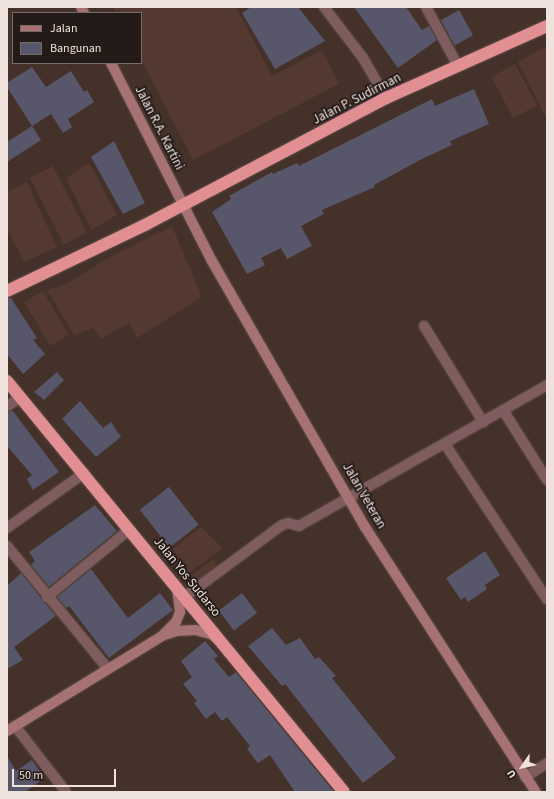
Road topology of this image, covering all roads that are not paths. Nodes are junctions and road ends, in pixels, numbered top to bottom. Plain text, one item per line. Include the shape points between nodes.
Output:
1 (324, 7) edge
2 (426, 7) edge
3 (547, 26) edge
4 (112, 64) edge
5 (458, 66) junction
6 (386, 98) junction
7 (184, 205) junction
8 (7, 291) edge
9 (424, 326) dead end
10 (7, 380) edge
11 (547, 385) edge
12 (20, 398) junction
13 (7, 406) edge
14 (503, 410) junction
15 (483, 422) junction
16 (446, 444) junction
17 (84, 473) junction
18 (547, 480) edge
19 (350, 498) junction
20 (7, 528) edge
21 (130, 529) junction
22 (7, 546) edge
23 (175, 583) junction
24 (186, 596) junction
25 (47, 597) junction
26 (547, 599) edge
27 (162, 636) junction
28 (224, 643) junction
29 (108, 669) junction
30 (11, 728) edge
31 (547, 763) edge
32 (525, 777) junction
33 (66, 792) edge
34 (344, 792) edge
35 (536, 792) edge

1 - 6 street via 363,58
2 - 5 street
3 - 5 highway, Jalan P. Sudirman
4 - 7 street, Jalan R.A. Kartini
5 - 6 highway, Jalan P. Sudirman
6 - 7 highway, Jalan P. Sudirman
7 - 8 highway, Jalan P. Sudirman
7 - 19 street, Jalan Veteran via 212,261
9 - 15 street
10 - 12 highway, Jalan Yos Sudarso
11 - 14 street
12 - 13 street
12 - 17 highway, Jalan Yos Sudarso
14 - 15 street
14 - 18 street
15 - 16 street
16 - 19 street
16 - 26 street
17 - 20 street
17 - 21 highway, Jalan Yos Sudarso
19 - 24 street via 299,526 288,523 282,525 267,539
19 - 32 street, Jalan Veteran
21 - 23 highway, Jalan Yos Sudarso
21 - 25 street
22 - 25 street
23 - 24 highway, Jalan Yos Sudarso
23 - 27 street via 181,601 180,612 176,622
24 - 28 highway, Jalan Yos Sudarso
25 - 29 street
27 - 28 street via 177,631 195,630 211,634
27 - 29 street
28 - 34 highway, Jalan Yos Sudarso
29 - 30 street
30 - 33 street
31 - 32 street
32 - 35 street, Jalan Veteran

